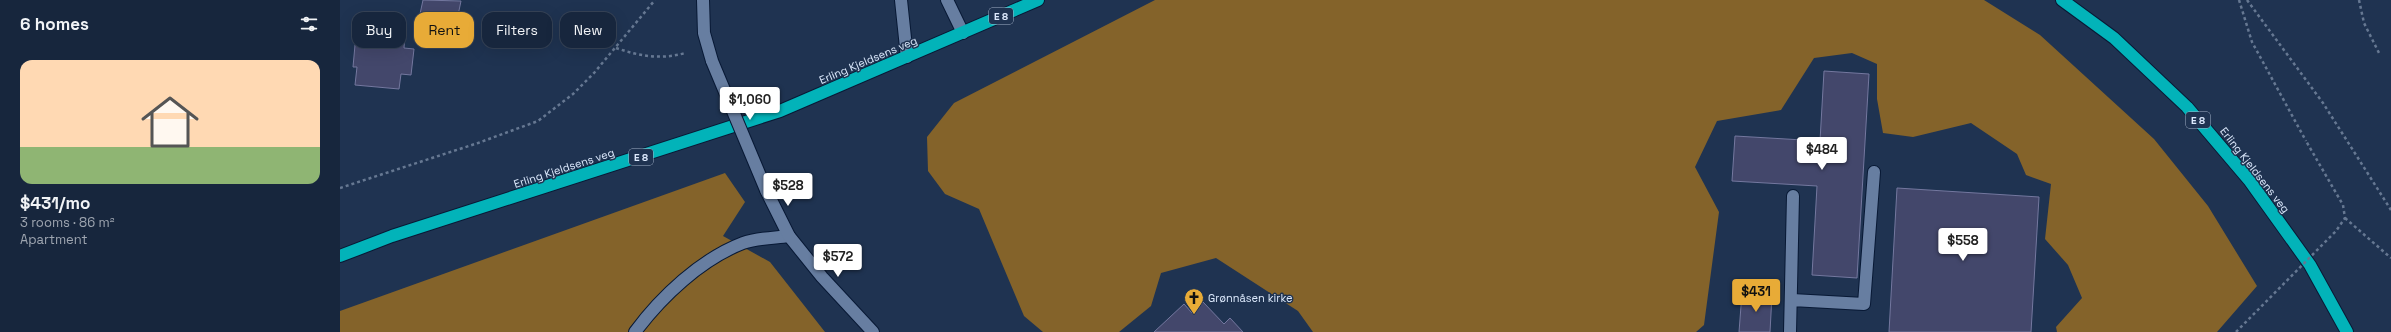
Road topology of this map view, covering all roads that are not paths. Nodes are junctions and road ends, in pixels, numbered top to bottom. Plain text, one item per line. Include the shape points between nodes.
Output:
1 (703, 0) edge
2 (901, 0) edge
3 (948, 0) edge
4 (1038, 0) edge
5 (2062, 0) edge
6 (963, 33) junction
7 (907, 57) junction
8 (1874, 172) dead end
9 (1793, 196) dead end
10 (789, 236) junction
11 (340, 256) edge
12 (1792, 300) junction
13 (635, 332) edge
14 (873, 332) edge
15 (1790, 332) edge
16 (2347, 332) edge

1 - 10 street, bridge via 707,46 712,61 766,190
2 - 7 street
3 - 6 street
4 - 6 highway, Erling Kjeldsens veg / E 8
5 - 16 highway, Erling Kjeldsens veg / E 8 via 2114,38 2192,113 2249,180 2310,265
6 - 7 highway, Erling Kjeldsens veg / E 8
7 - 11 highway, Erling Kjeldsens veg / E 8 via 780,111 392,236
8 - 12 street via 1864,304
9 - 12 street
10 - 13 street via 744,243 709,262 665,299
10 - 14 street via 822,277
12 - 15 street

